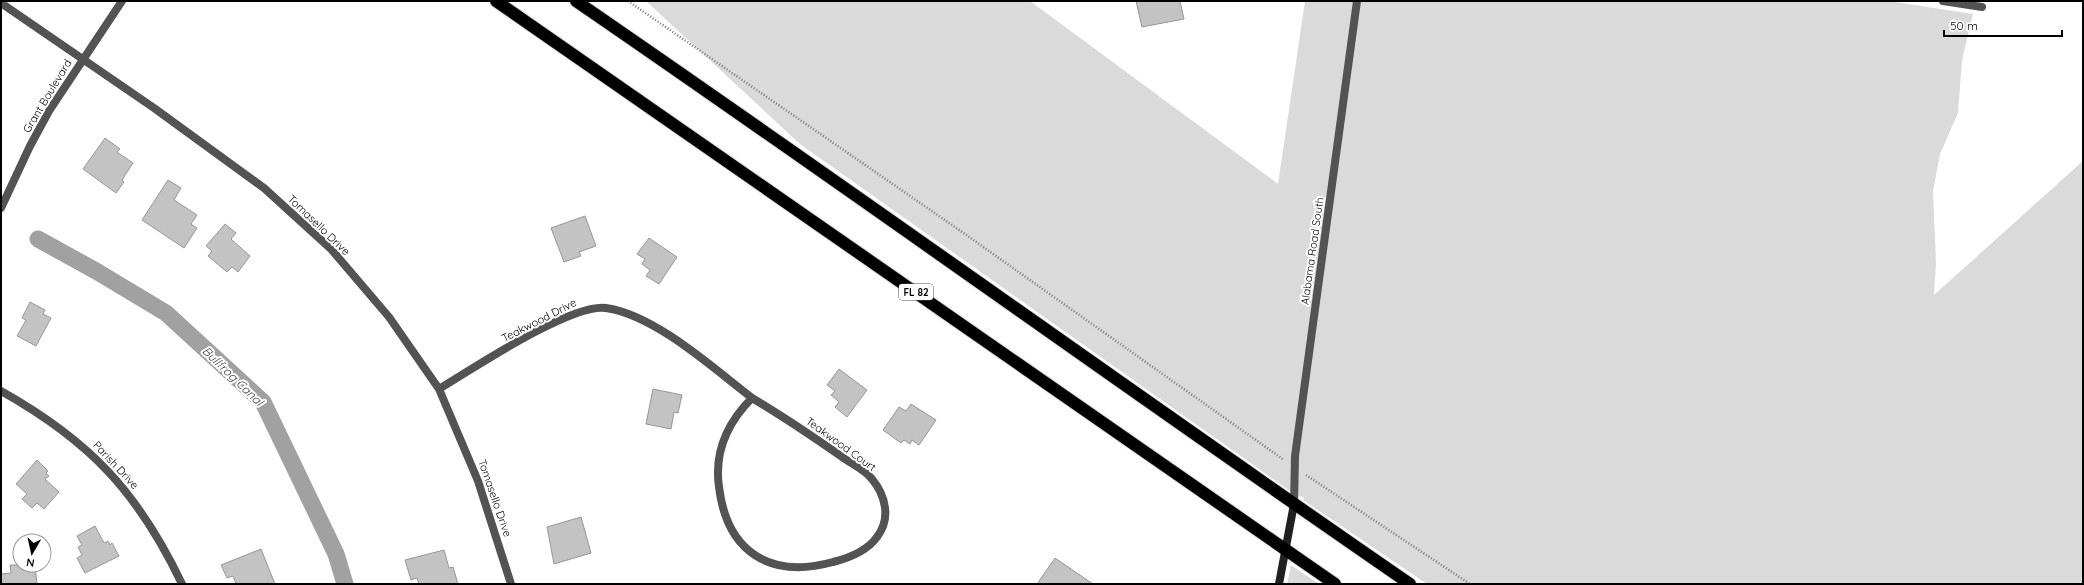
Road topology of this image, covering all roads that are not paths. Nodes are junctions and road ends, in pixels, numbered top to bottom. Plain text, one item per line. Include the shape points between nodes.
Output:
1 (122, 1) edge
2 (496, 1) edge
3 (576, 1) edge
4 (1358, 1) edge
5 (1943, 1) edge
6 (1, 3) edge
7 (1982, 7) dead end
8 (82, 59) junction
9 (1, 208) edge
10 (439, 389) junction
11 (1, 391) edge
12 (752, 398) junction
13 (1294, 504) junction
14 (1285, 550) junction
15 (182, 584) edge
16 (511, 584) edge
17 (1279, 584) edge
18 (1335, 584) edge
19 (1410, 584) edge

1 - 8 street, Grant Boulevard
2 - 14 highway, FL 82
3 - 13 highway
4 - 13 street, Alabama Road South via 1295,456
5 - 7 street
6 - 8 street, Tomasello Drive
8 - 9 street, Grant Boulevard via 49,111
8 - 10 street, Tomasello Drive via 264,188 331,249 390,317
10 - 12 street, Teakwood Drive via 517,342 570,315 586,309 605,308 625,312 656,328
10 - 16 street, Tomasello Drive via 478,480
11 - 15 street, Parish Drive via 37,411 101,462 136,502 166,550
12 - 12 street, Teakwood Court via 799,426 872,478 885,499 885,521 878,537 865,549 846,558 805,568 778,566 744,547 732,530 724,511 717,471 719,450 727,430 740,410
13 - 14 street
13 - 19 highway
14 - 17 street
14 - 18 highway, FL 82

